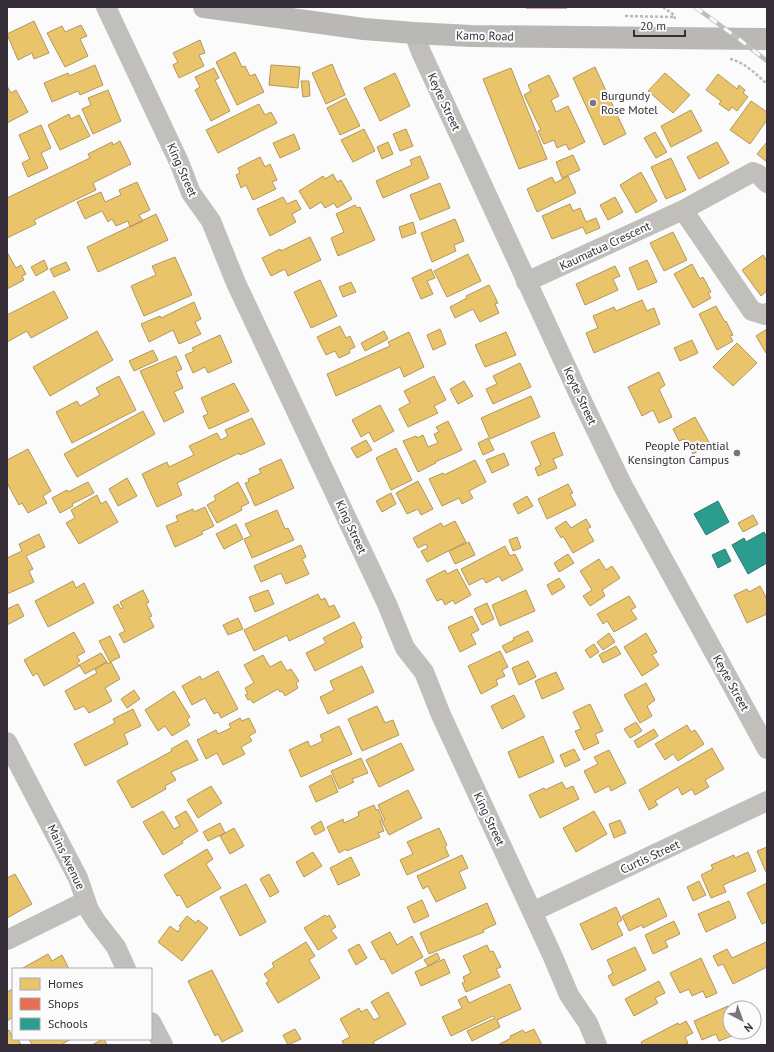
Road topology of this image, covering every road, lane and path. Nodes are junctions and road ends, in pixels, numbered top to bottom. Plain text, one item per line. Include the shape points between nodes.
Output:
1 (106, 7) edge
2 (204, 7) edge
3 (663, 7) edge
4 (675, 21) dead end
5 (414, 33) junction
6 (767, 39) edge
7 (725, 59) dead end
8 (767, 84) edge
9 (767, 183) edge
10 (683, 210) junction
11 (526, 282) junction
12 (767, 313) edge
13 (7, 742) edge
14 (767, 749) edge
15 (767, 801) edge
16 (86, 901) junction
17 (532, 912) junction
18 (7, 940) edge
19 (126, 968) edge
20 (152, 1024) edge
21 (163, 1045) edge
22 (597, 1045) edge

1 - 17 street, King Street via 191,193 211,221 236,283 374,576 401,640 424,672 441,715
2 - 5 main road, Kamo Road via 364,29
3 - 4 path via 674,15
5 - 6 main road, Kamo Road via 471,36
5 - 11 street, Keyte Street
7 - 8 path via 736,60
9 - 10 street, Kaumatua Crescent via 753,172
10 - 11 street, Kaumatua Crescent
10 - 12 street via 752,311 764,315
11 - 14 street, Keyte Street via 623,486
13 - 16 street, Mains Avenue via 78,878
15 - 17 street, Curtis Street
16 - 18 street
16 - 19 street, Mains Avenue via 92,916 116,947
17 - 22 street, King Street via 569,996 588,1023
20 - 21 street

